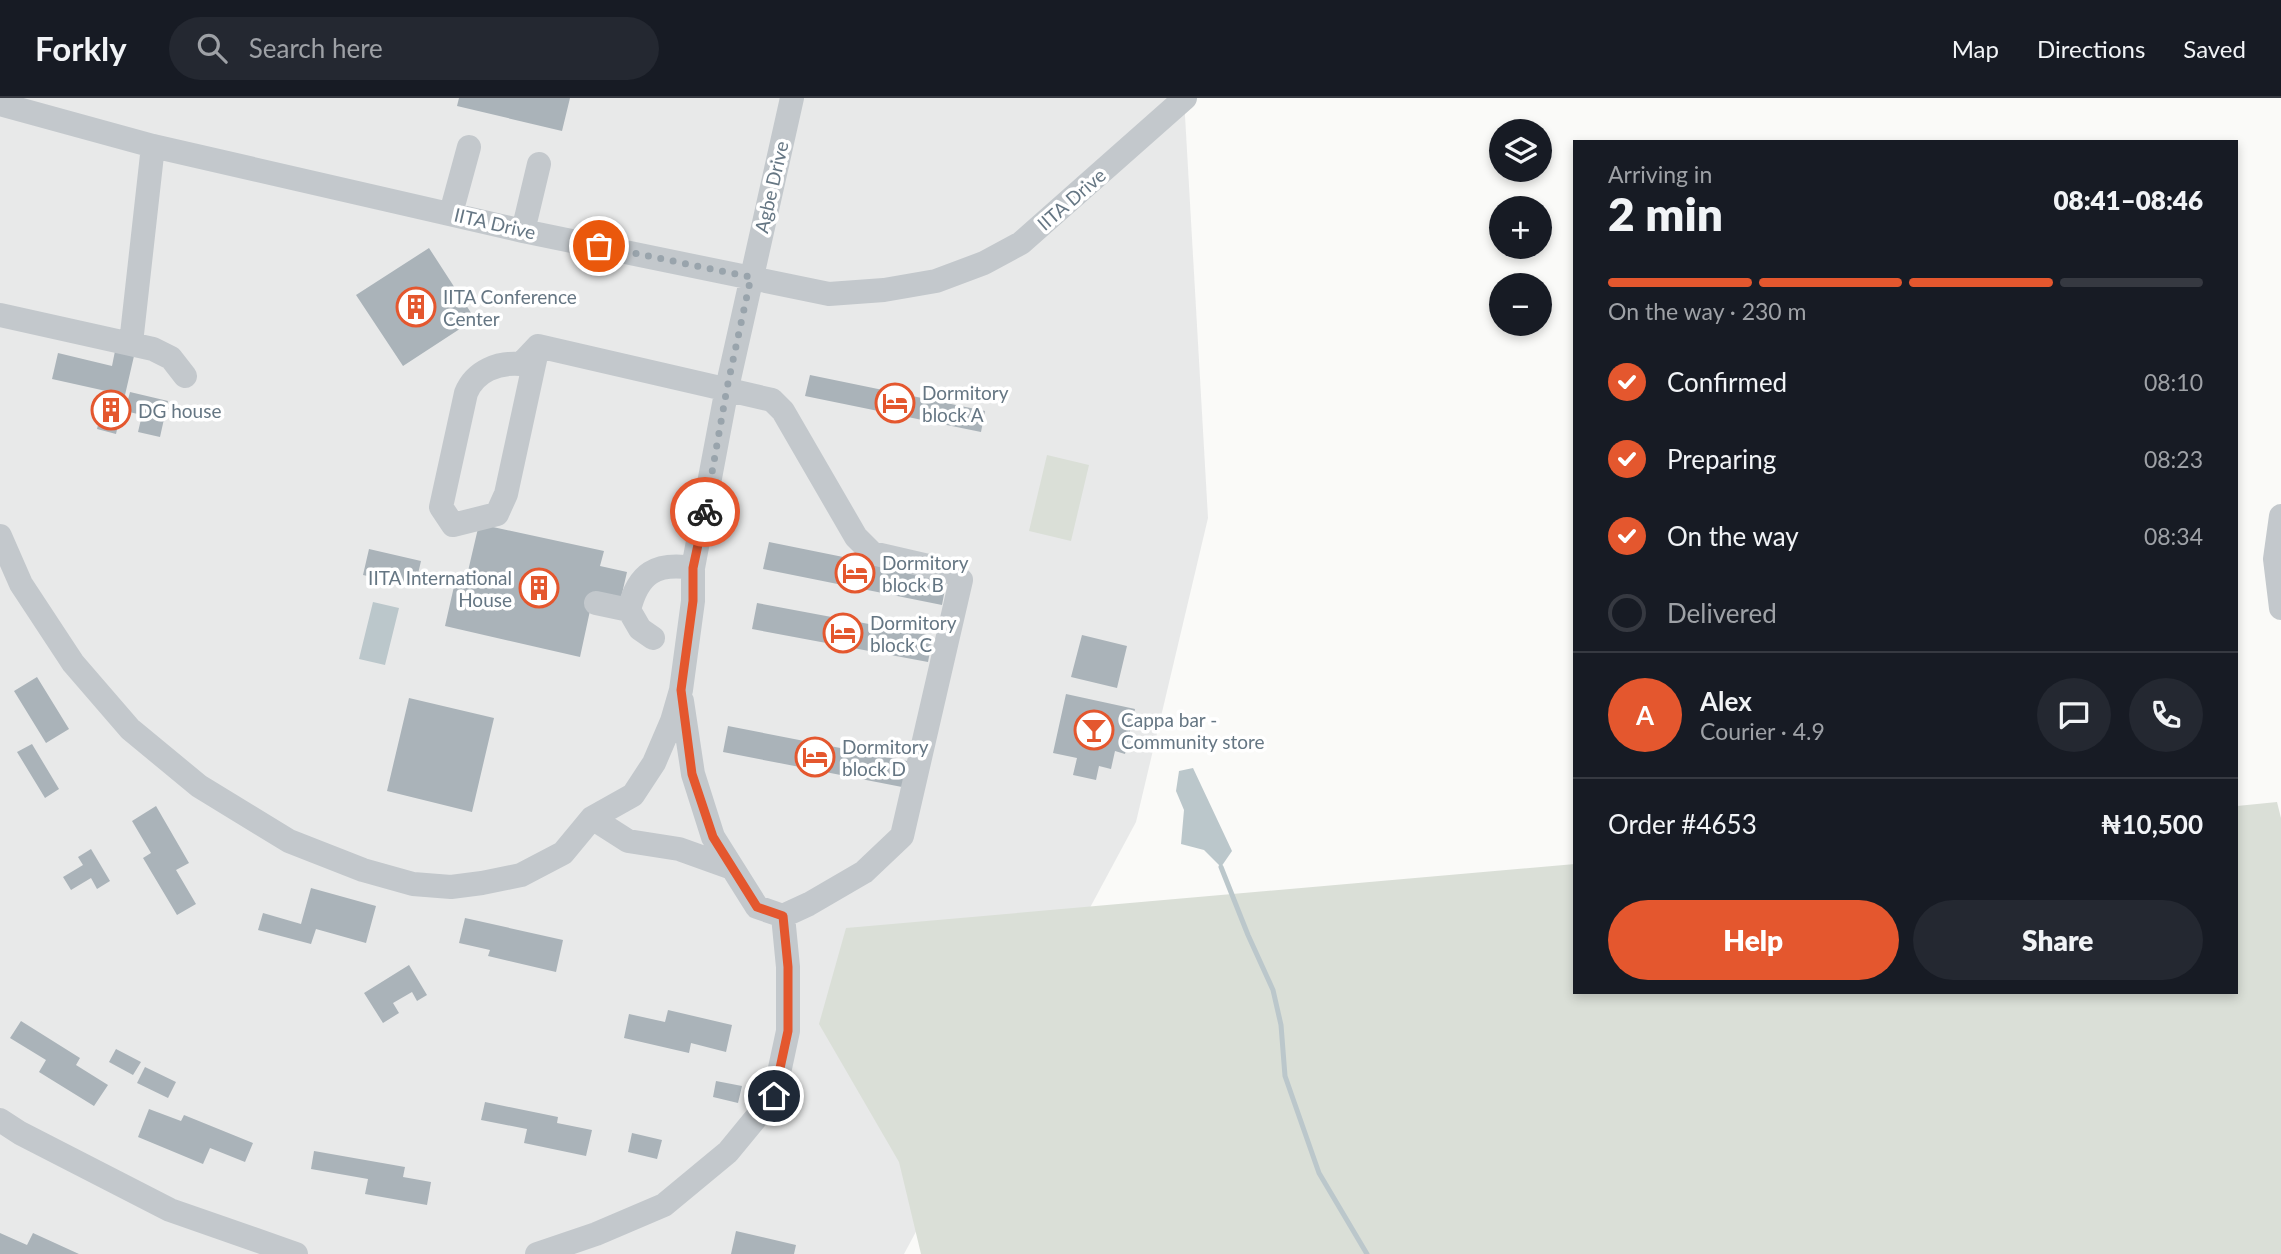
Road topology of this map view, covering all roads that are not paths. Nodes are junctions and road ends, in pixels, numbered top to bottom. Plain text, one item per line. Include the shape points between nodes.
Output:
1 (792, 98) edge
2 (1185, 98) edge
3 (0, 104) edge
4 (153, 146) junction
5 (468, 147) dead end
6 (538, 164) dead end
7 (452, 213) junction
8 (523, 230) junction
9 (751, 277) junction
10 (0, 315) edge
11 (131, 343) junction
12 (538, 345) junction
13 (185, 376) dead end
14 (727, 388) junction
15 (2281, 516) edge
16 (0, 536) edge
17 (693, 568) junction
18 (596, 603) dead end
19 (2281, 608) edge
20 (629, 610) junction
21 (653, 638) dead end
22 (681, 690) junction
23 (592, 818) junction
24 (732, 868) junction
25 (783, 916) junction
26 (0, 1120) edge
27 (296, 1254) edge
28 (537, 1254) edge

1 - 9 street, Agbe Drive
2 - 9 street, IITA Drive via 1021,243 984,263 936,281 830,294
3 - 4 street, IITA Drive
4 - 7 street, IITA Drive
4 - 11 street
5 - 7 street
6 - 8 street
7 - 8 street, IITA Drive
8 - 9 street, IITA Drive
9 - 14 street, Agbe Drive
10 - 11 street
11 - 13 street via 171,359
12 - 12 street via 521,364 491,367 470,383 441,508 453,525 497,514 506,495
12 - 14 street
14 - 17 street, Agbe Drive
14 - 25 street via 772,400 782,411 856,537 872,553 950,571 961,580 902,836 863,872
15 - 19 street via 2274,559
16 - 23 street via 20,584 73,663 130,729 199,786 289,841 363,870 413,884 451,887 521,875 563,853
17 - 20 street via 656,569 645,576
17 - 22 street, Agbe Drive
18 - 20 street
20 - 21 street via 640,629
22 - 23 street via 654,763 633,795
22 - 24 street via 692,774 713,837
23 - 24 street via 628,841 679,849
24 - 25 street via 757,907
25 - 28 street via 788,1031 774,1096 728,1152 664,1205
26 - 27 street via 170,1210

